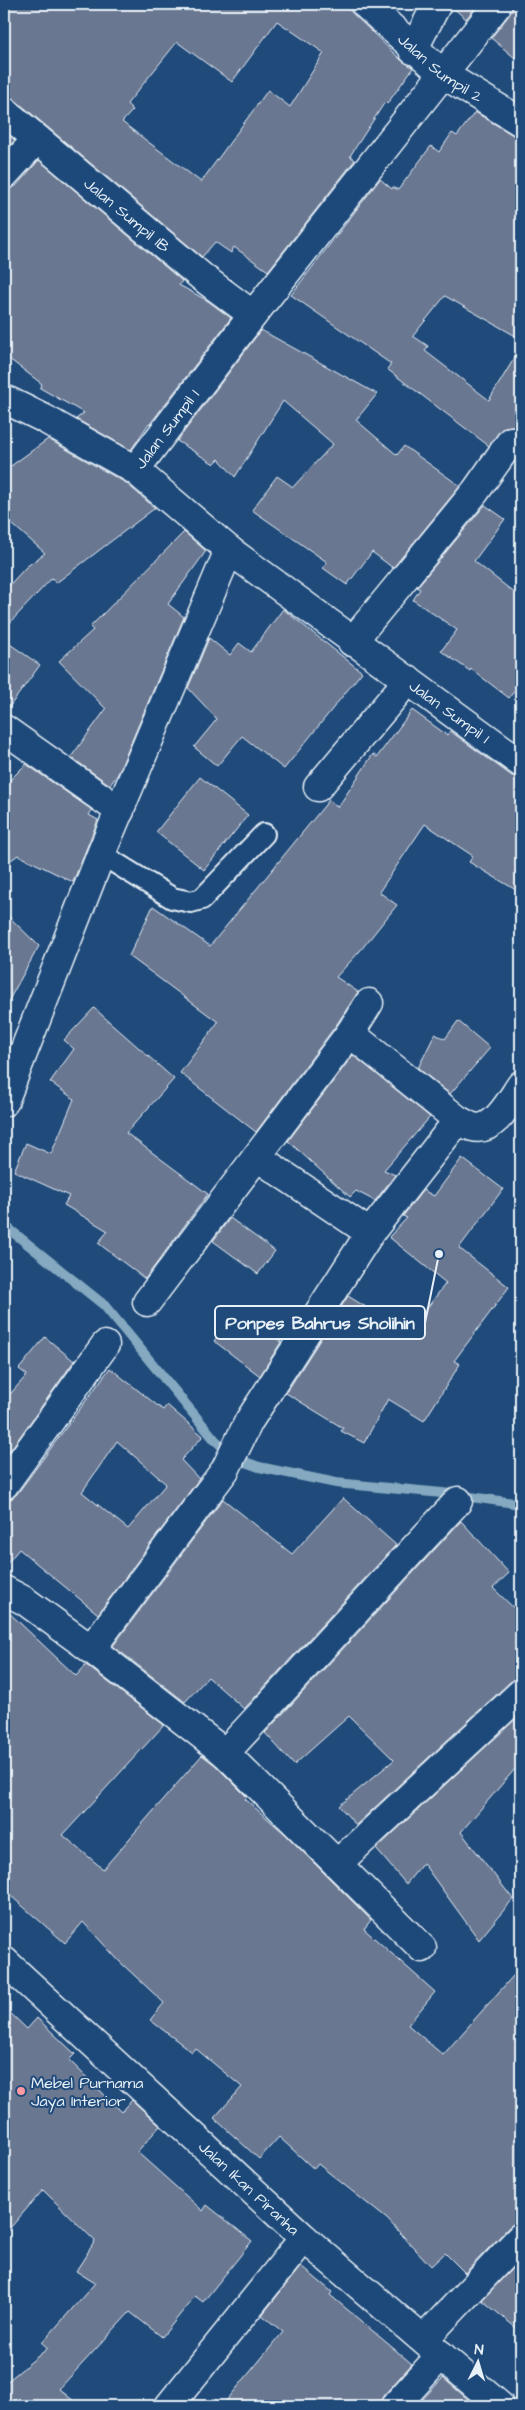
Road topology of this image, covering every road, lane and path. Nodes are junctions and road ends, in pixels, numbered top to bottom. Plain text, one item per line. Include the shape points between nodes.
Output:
1 (365, 4) edge
2 (437, 4) edge
3 (498, 4) edge
4 (414, 50) junction
5 (443, 74) junction
6 (4, 111) edge
7 (521, 122) edge
8 (37, 139) junction
9 (4, 175) edge
10 (253, 315) junction
11 (7, 408) edge
12 (511, 441) dead end
13 (135, 470) junction
14 (229, 550) junction
15 (352, 642) junction
16 (408, 680) junction
17 (4, 729) edge
18 (521, 763) edge
19 (318, 787) dead end
20 (120, 811) junction
21 (264, 834) dead end
22 (101, 854) junction
23 (369, 1003) dead end
24 (350, 1033) junction
25 (521, 1085) edge
26 (4, 1102) edge
27 (458, 1120) junction
28 (257, 1157) junction
29 (370, 1233) junction
30 (147, 1302) dead end
31 (105, 1346) dead end
32 (4, 1485) edge
33 (458, 1501) dead end
34 (4, 1590) edge
35 (91, 1649) junction
36 (521, 1693) edge
37 (225, 1753) junction
38 (337, 1864) junction
39 (422, 1948) dead end
40 (4, 1961) edge
41 (521, 2237) edge
42 (304, 2238) junction
43 (433, 2347) junction
44 (170, 2406) edge
45 (395, 2406) edge
46 (500, 2406) edge

1 - 4 street, Jalan Sumpil 2
2 - 4 street
3 - 5 street, Jalan Sumpil 1
4 - 5 street, Jalan Sumpil 2
5 - 7 street, Jalan Sumpil 2
5 - 10 street, Jalan Sumpil 1
6 - 8 street, Jalan Sumpil 1B
8 - 9 street
8 - 10 street, Jalan Sumpil 1B via 202,277
10 - 13 street, Jalan Sumpil 1
11 - 13 street via 43,418
12 - 15 street via 475,492
13 - 14 street, Jalan Sumpil 1
14 - 15 street, Jalan Sumpil 1
14 - 20 street
15 - 16 street, Jalan Sumpil 1
16 - 18 street, Jalan Sumpil 1
16 - 19 street
17 - 20 street
20 - 22 street
21 - 22 lane via 202,899 191,902 172,898
22 - 26 street
23 - 24 street
24 - 27 street
24 - 28 street
25 - 27 street via 494,1122 474,1128
27 - 29 street
28 - 29 street
28 - 30 street
29 - 35 street via 249,1422 225,1470
31 - 32 street
33 - 37 street
34 - 35 street via 25,1601
35 - 37 street
36 - 38 street
37 - 38 street
38 - 39 street
40 - 42 street, Jalan Ikan Piranha
41 - 43 street
42 - 43 street, Jalan Ikan Piranha
42 - 44 street
43 - 45 street
43 - 46 street, Jalan Ikan Piranha

